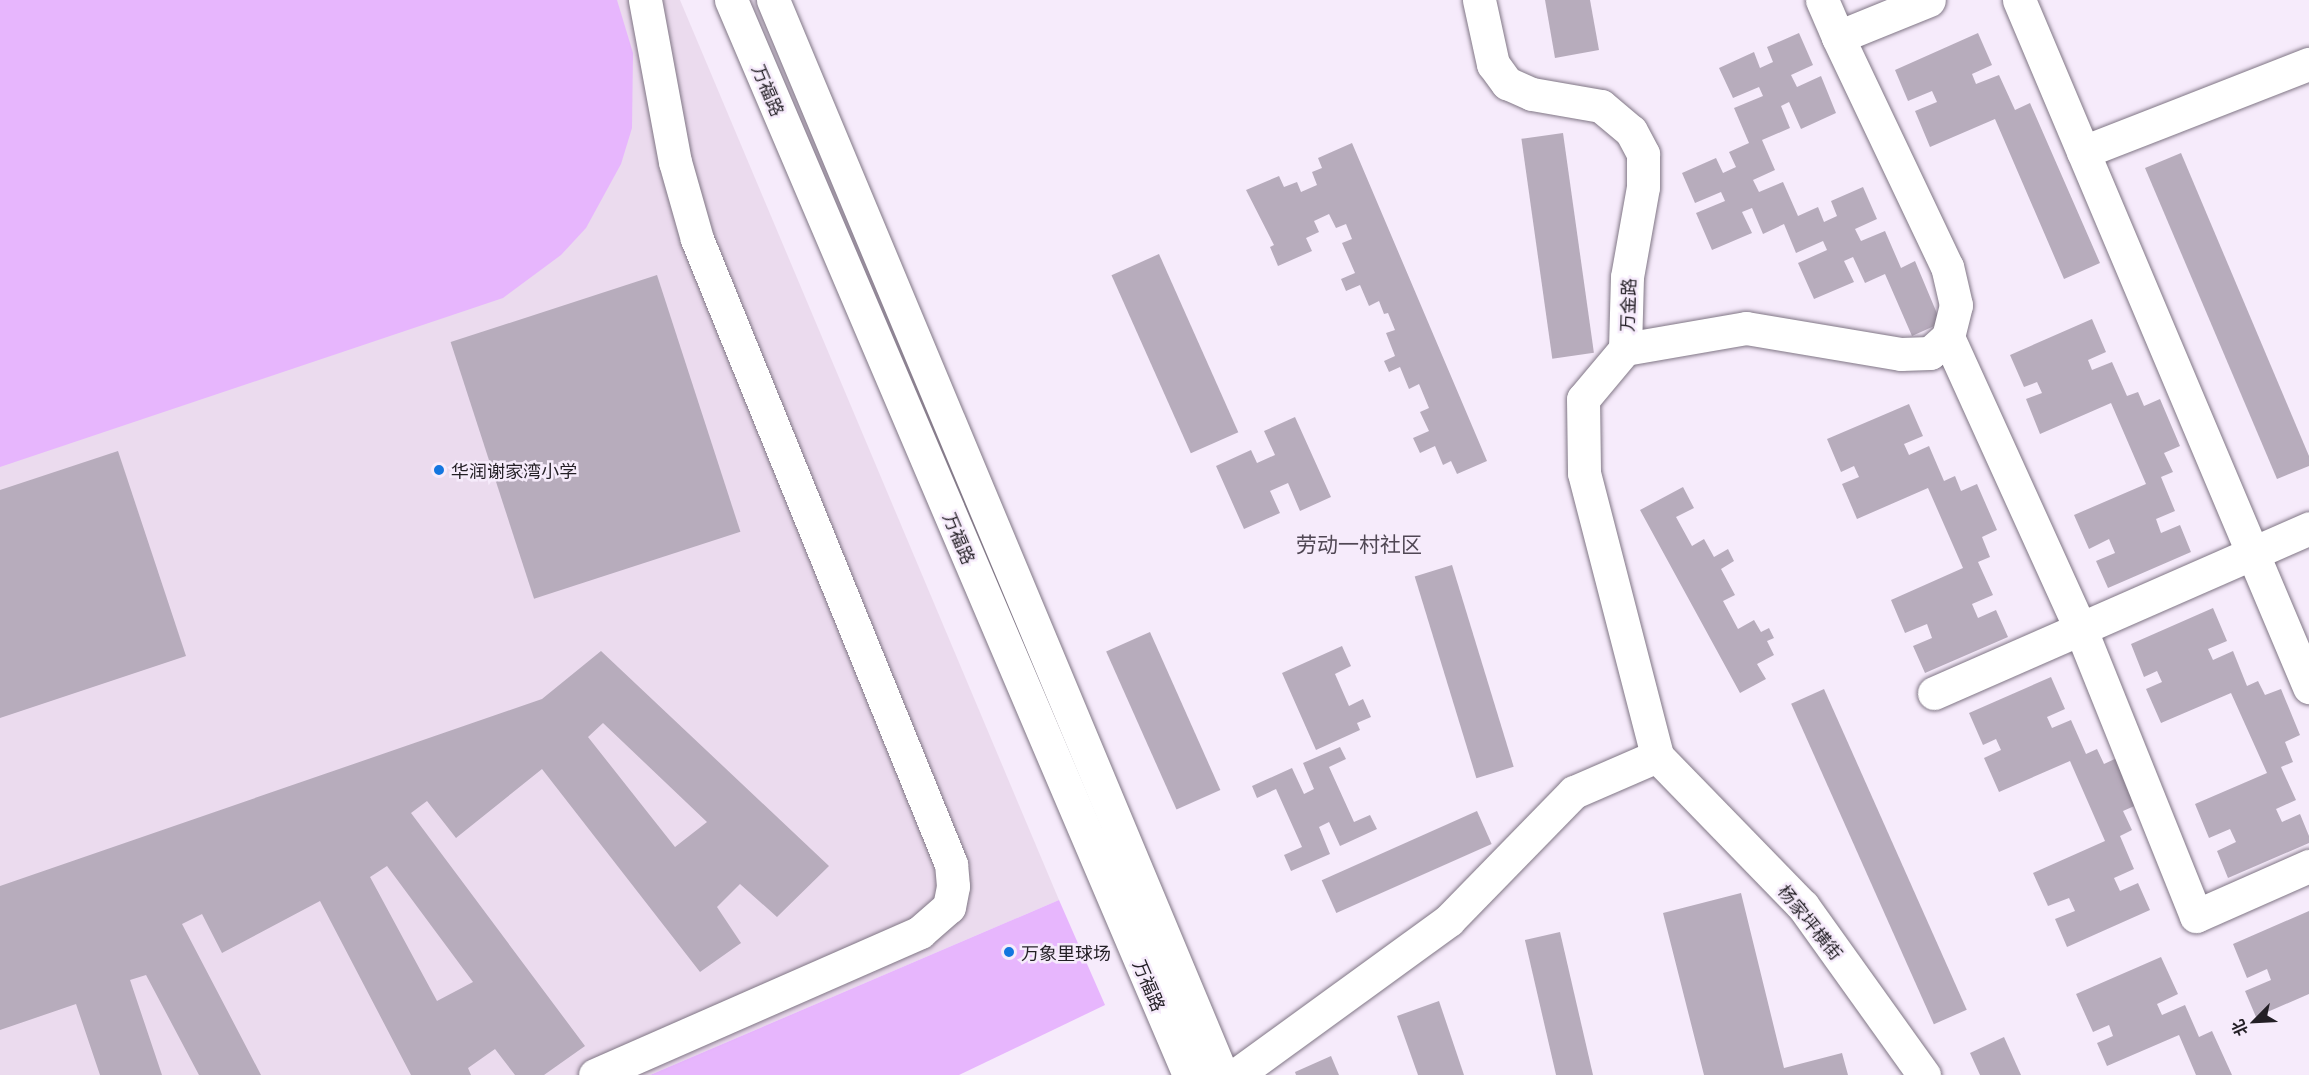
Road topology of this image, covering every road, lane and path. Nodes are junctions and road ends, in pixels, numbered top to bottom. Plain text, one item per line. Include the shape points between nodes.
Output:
1 (645, 0) edge
2 (731, 0) edge
3 (773, 0) edge
4 (1479, 0) edge
5 (1822, 0) edge
6 (1929, 0) edge
7 (2019, 0) edge
8 (1838, 37) junction
9 (2309, 64) edge
10 (2083, 152) junction
11 (1948, 337) junction
12 (1625, 349) junction
13 (2309, 528) edge
14 (2253, 553) junction
15 (2081, 630) junction
16 (2309, 687) edge
17 (1934, 693) dead end
18 (1657, 756) junction
19 (2309, 866) edge
20 (595, 1075) edge
21 (1189, 1075) edge
22 (1222, 1075) edge
23 (1236, 1075) edge
24 (1924, 1075) edge

1 - 20 street via 675,162 696,239 951,864 953,886 948,907 920,932
2 - 21 street, 万福路
3 - 22 street, 万福路
4 - 12 street, 万金路 via 1493,63 1507,83 1532,94 1601,106 1631,131 1643,154 1643,187 1627,277
5 - 8 street
6 - 8 street
7 - 10 street
8 - 11 street via 1947,267 1956,305
9 - 10 street
10 - 14 street
11 - 12 street via 1930,353 1901,354 1746,328
11 - 15 street
12 - 18 street, 万金路 via 1584,399 1584,472
13 - 14 street
14 - 15 street
14 - 16 street
15 - 17 street
15 - 19 street via 2196,916
18 - 23 street via 1574,792 1449,920
18 - 24 street, 杨家坪横街 via 1803,906

